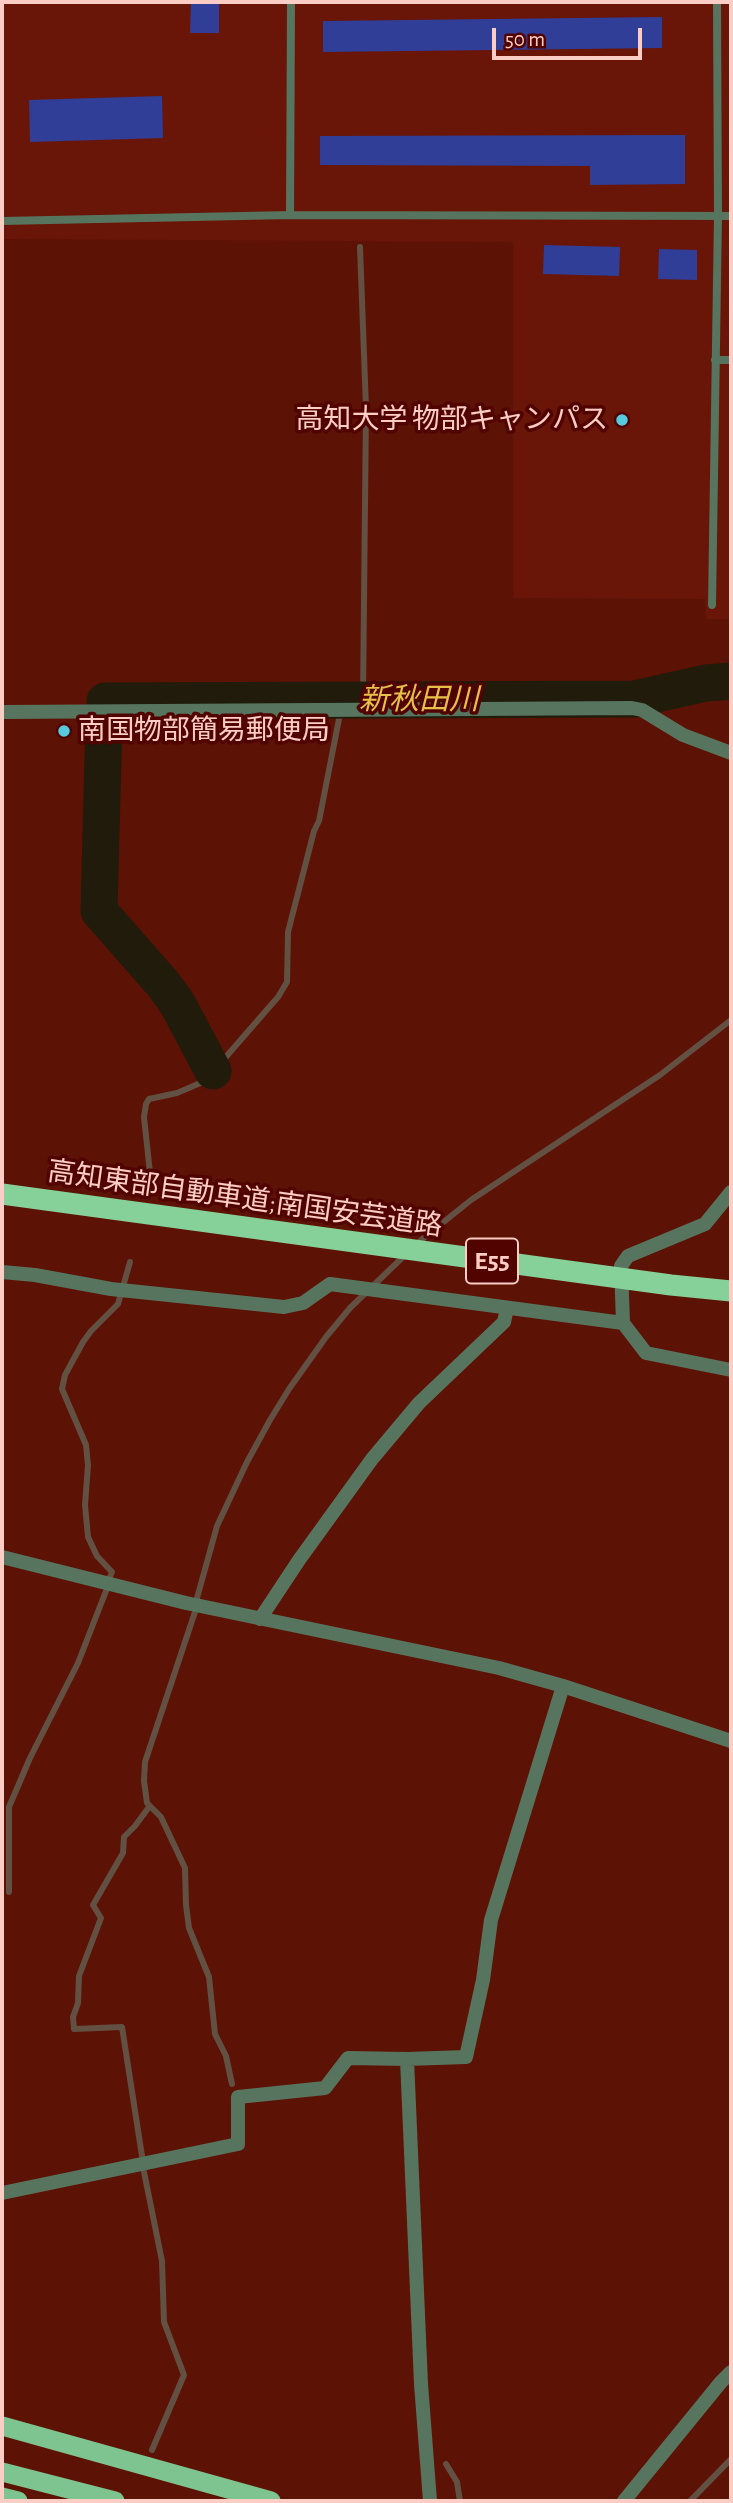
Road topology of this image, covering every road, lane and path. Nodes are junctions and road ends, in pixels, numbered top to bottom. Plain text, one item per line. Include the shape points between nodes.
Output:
1 (291, 2) edge
2 (717, 2) edge
3 (290, 215) junction
4 (718, 216) junction
5 (731, 216) edge
6 (2, 222) edge
7 (715, 359) junction
8 (731, 360) edge
9 (712, 605) dead end
10 (2, 712) edge
11 (731, 753) edge
12 (731, 1192) edge
13 (2, 1194) edge
14 (2, 1272) edge
15 (671, 1285) junction
16 (731, 1291) edge
17 (731, 1303) edge
18 (507, 1308) junction
19 (623, 1323) junction
20 (731, 1370) edge
21 (2, 1558) edge
22 (260, 1619) junction
23 (563, 1686) junction
24 (731, 1741) edge
25 (407, 2059) junction
26 (2, 2193) edge
27 (731, 2372) edge
28 (2, 2426) edge
29 (11, 2474) edge
30 (2, 2497) edge
31 (18, 2501) edge
32 (115, 2501) edge
33 (271, 2501) edge
34 (430, 2501) edge
35 (624, 2501) edge

1 - 3 lane
2 - 4 lane
3 - 4 lane
3 - 6 lane
4 - 5 lane
4 - 7 lane
7 - 8 lane
7 - 9 lane
10 - 11 street via 632,708
12 - 19 street via 705,1224 628,1256 621,1266
13 - 15 highway, 高知東部自動車道;南国安芸道路 / E55
14 - 18 street via 284,1307 303,1303 330,1284
15 - 16 highway, 高知東部自動車道;南国安芸道路 / E55
15 - 17 highway
18 - 19 street
18 - 22 street via 504,1322 419,1404 372,1459
19 - 20 street via 646,1353
21 - 22 street
22 - 23 street via 499,1668
23 - 24 street
23 - 25 street via 491,1920 466,2057
25 - 26 street via 348,2058 325,2088 238,2097 238,2144
25 - 34 street
27 - 35 street
28 - 33 highway
29 - 32 highway
30 - 31 highway

